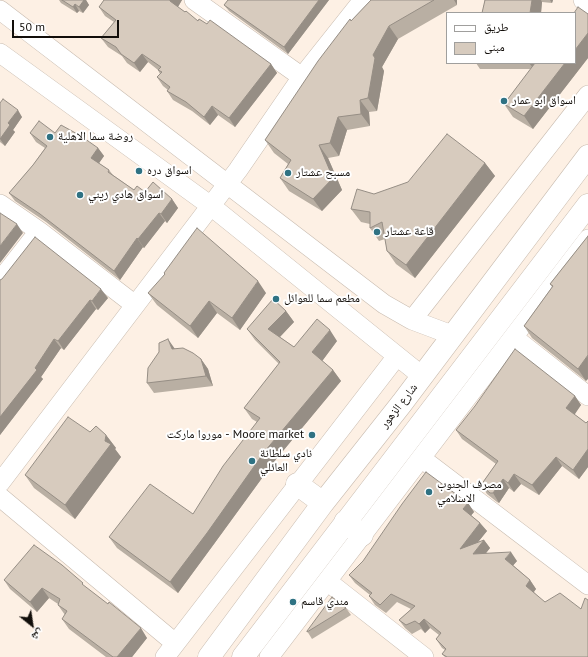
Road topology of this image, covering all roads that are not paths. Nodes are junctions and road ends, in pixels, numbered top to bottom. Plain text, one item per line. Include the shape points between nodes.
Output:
1 (363, 0) edge
2 (583, 0) edge
3 (204, 3) edge
4 (588, 4) edge
5 (0, 10) edge
6 (0, 54) edge
7 (302, 77) junction
8 (588, 95) edge
9 (588, 156) edge
10 (201, 163) junction
11 (228, 183) junction
12 (184, 187) junction
13 (0, 204) edge
14 (210, 206) junction
15 (585, 212) edge
16 (39, 231) junction
17 (588, 239) edge
18 (0, 281) edge
19 (135, 305) junction
20 (412, 320) junction
21 (452, 335) junction
22 (513, 337) junction
23 (397, 356) junction
24 (422, 376) junction
25 (588, 396) edge
26 (421, 458) junction
27 (0, 483) edge
28 (297, 484) junction
29 (0, 497) edge
30 (323, 503) junction
31 (354, 528) junction
32 (327, 581) junction
33 (588, 585) edge
34 (170, 650) edge
35 (209, 657) edge
36 (243, 657) edge
37 (269, 657) edge
38 (424, 657) edge

1 - 7 street
2 - 4 street
3 - 7 street
5 - 10 street
6 - 12 street
7 - 11 street
8 - 20 street
9 - 21 main road, شارع الزهور
10 - 11 street
10 - 12 street
11 - 14 street
11 - 20 street via 384,304
12 - 14 street
13 - 16 street
14 - 19 street
14 - 23 street
15 - 31 main road
16 - 18 street
16 - 19 street
17 - 22 street
19 - 27 street
20 - 21 street
21 - 24 main road, شارع الزهور
22 - 25 street
22 - 26 street
23 - 24 street
23 - 28 street
24 - 30 main road, شارع الزهور
26 - 31 street
26 - 33 street
28 - 30 main road
28 - 34 street
29 - 34 street
30 - 35 main road, شارع الزهور
31 - 32 street
31 - 36 main road
32 - 37 street
32 - 38 street

